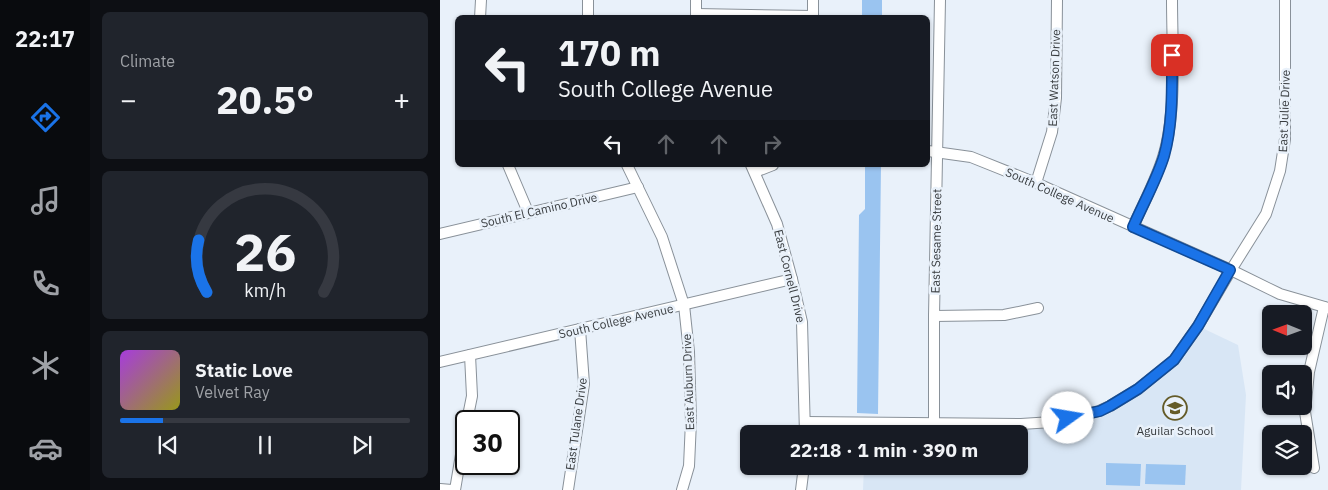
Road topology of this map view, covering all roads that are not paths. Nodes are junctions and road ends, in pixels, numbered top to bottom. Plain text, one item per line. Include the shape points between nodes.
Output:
1 (480, 0) edge
2 (588, 0) edge
3 (696, 0) edge
4 (813, 0) edge
5 (940, 0) edge
6 (1057, 0) edge
7 (1172, 0) edge
8 (1285, 0) edge
9 (480, 15) edge
10 (588, 15) edge
11 (696, 15) edge
12 (813, 15) edge
13 (933, 151) edge
14 (509, 167) edge
15 (628, 167) edge
16 (753, 168) edge
17 (1036, 183) junction
18 (638, 187) junction
19 (528, 212) junction
20 (1133, 227) junction
21 (440, 234) edge
22 (1230, 270) junction
23 (792, 279) junction
24 (684, 305) junction
25 (1326, 307) edge
26 (1038, 308) dead end
27 (934, 316) junction
28 (580, 329) junction
29 (470, 355) junction
30 (440, 362) edge
31 (469, 410) edge
32 (805, 422) joint
33 (934, 423) junction
34 (1314, 468) dead end
35 (456, 475) edge
36 (803, 475) edge
37 (440, 489) edge
38 (453, 490) edge
39 (568, 490) edge
40 (682, 490) edge
41 (801, 490) edge

1 - 9 street
2 - 10 street
3 - 11 street
4 - 12 street
5 - 13 street, East Sesame Street
6 - 17 street, East Watson Drive via 1056,98 1052,132
7 - 20 street via 1172,92 1164,156
8 - 22 street, East Julie Drive via 1285,139 1280,171 1266,214
13 - 17 street, South College Avenue via 971,157
13 - 27 street, East Sesame Street
14 - 19 street
15 - 18 street, East Auburn Drive
16 - 23 street, East Cornell Drive via 777,224
17 - 20 street, South College Avenue
18 - 19 street, South El Camino Drive
18 - 24 street, East Auburn Drive via 662,237
19 - 21 street, South El Camino Drive
20 - 22 street, South College Avenue
22 - 25 street, South College Avenue via 1280,294
22 - 33 street, East Julie Drive via 1174,360 1138,389 1105,408 1052,422
23 - 24 street, South College Avenue
23 - 32 street, East Cornell Drive via 802,322
24 - 28 street, South College Avenue
24 - 40 street, East Auburn Drive via 691,421 689,466
25 - 34 street via 1309,372 1305,412
26 - 27 street via 1004,315
27 - 33 street, East Sesame Street
28 - 29 street, South College Avenue
28 - 39 street, East Tulane Drive via 584,384
29 - 30 street, South College Avenue
29 - 31 street via 472,396
32 - 33 street, East Julie Drive
35 - 38 street
36 - 41 street
37 - 38 street

